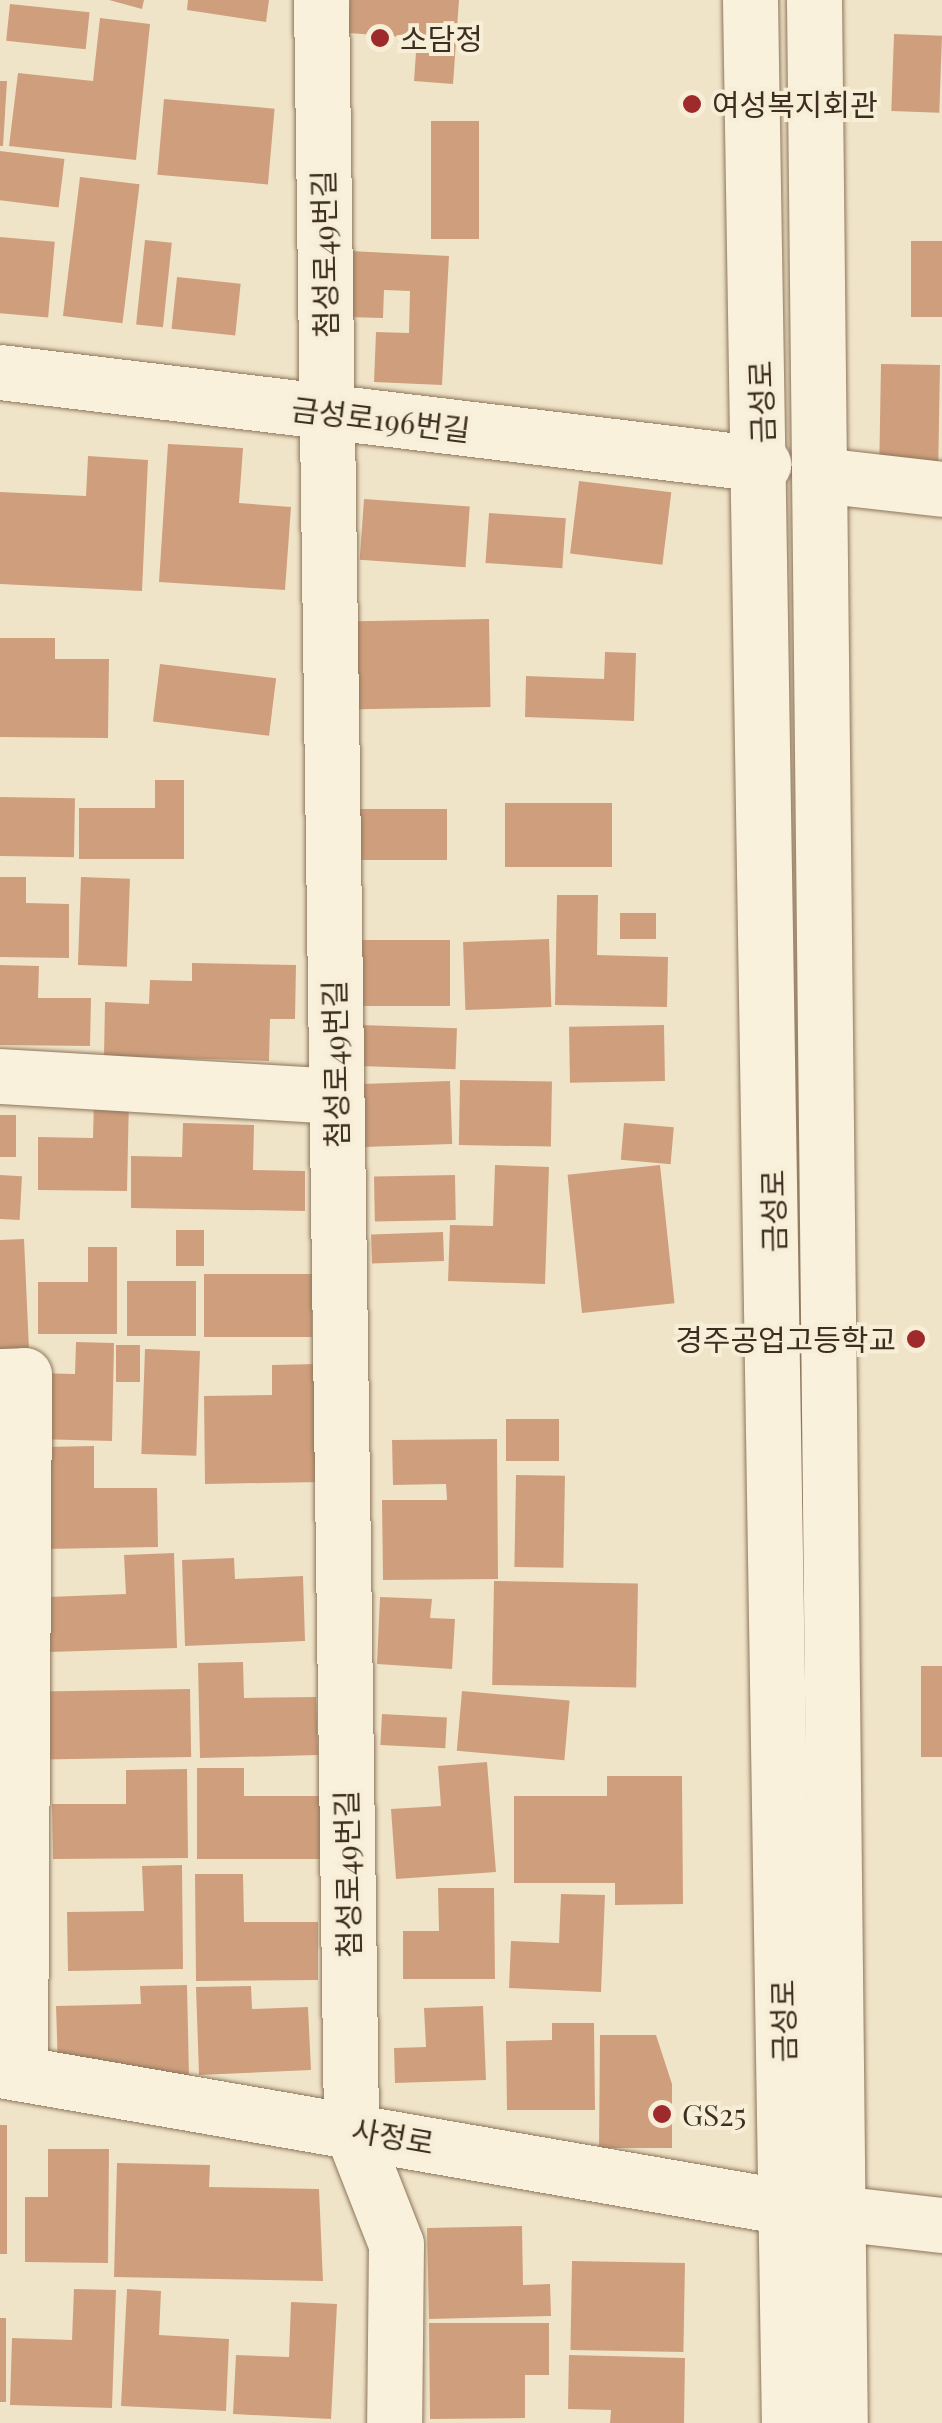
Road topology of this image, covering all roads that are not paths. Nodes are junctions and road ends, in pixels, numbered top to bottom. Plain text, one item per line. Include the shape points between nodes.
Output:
1 (320, 0) edge
2 (750, 0) edge
3 (814, 0) edge
4 (0, 372) edge
5 (326, 412) junction
6 (762, 464) junction
7 (820, 475) junction
8 (942, 488) edge
9 (0, 1076) edge
10 (335, 1096) junction
11 (0, 1376) edge
12 (10, 2072) edge
13 (351, 2129) junction
14 (812, 2209) junction
15 (942, 2225) edge
16 (394, 2423) edge
17 (789, 2423) edge
18 (840, 2423) edge

1 - 5 street, 첨성로49번길
2 - 6 street, 금성로
3 - 7 street, 금성로
4 - 5 street, 금성로196번길
5 - 6 street, 금성로196번길
5 - 10 street, 첨성로49번길
6 - 14 street, 금성로
7 - 8 street
7 - 14 street, 금성로
9 - 10 street
10 - 13 street, 첨성로49번길
11 - 12 street via 24,1375
12 - 13 street, 사정로
13 - 14 street, 사정로
13 - 16 street via 396,2244
14 - 15 street, 사정로
14 - 17 street, 금성로
14 - 18 street, 금성로

